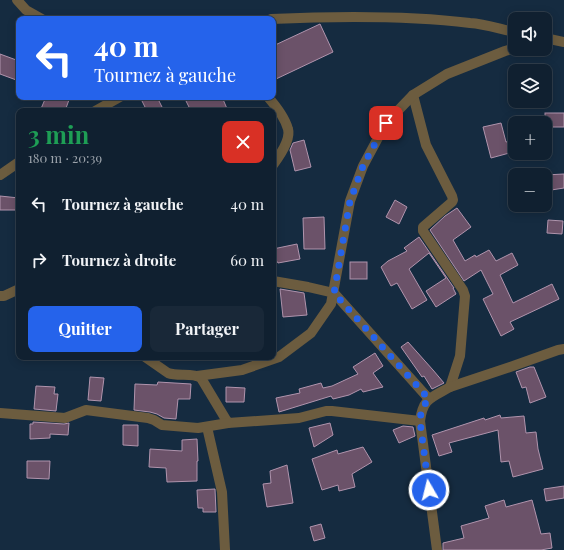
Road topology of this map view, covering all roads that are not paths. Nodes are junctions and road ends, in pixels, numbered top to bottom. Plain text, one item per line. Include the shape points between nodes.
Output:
1 (17, 0) edge
2 (37, 16) edge
3 (276, 19) edge
4 (508, 31) edge
5 (552, 40) edge
6 (564, 42) edge
7 (508, 50) edge
8 (413, 95) junction
9 (115, 100) edge
10 (271, 100) edge
11 (100, 108) edge
12 (276, 160) edge
13 (16, 164) edge
14 (0, 175) edge
15 (276, 282) edge
16 (16, 290) edge
17 (334, 293) junction
18 (0, 296) edge
19 (564, 349) edge
20 (276, 358) edge
21 (149, 360) edge
22 (270, 360) edge
23 (198, 376) junction
24 (450, 387) junction
25 (429, 399) junction
26 (0, 414) edge
27 (420, 421) junction
28 (228, 423) junction
29 (207, 426) junction
30 (225, 550) edge
31 (437, 550) edge

1 - 2 street via 26,10
3 - 4 street via 324,16 406,18 471,23
5 - 6 street
7 - 8 street via 447,74
8 - 17 street via 386,123 363,166 350,201
8 - 24 street via 426,145 453,200 423,226 422,231 465,296 460,356
9 - 11 street
10 - 12 street via 279,110 288,129 288,136
13 - 14 street
15 - 17 street
16 - 18 street
17 - 20 street via 331,304 311,333
17 - 25 street
19 - 24 street
21 - 23 street via 172,375
22 - 23 street via 242,370
23 - 28 street
24 - 25 street
25 - 27 street via 421,410
26 - 29 street via 65,418 86,410 148,418 162,426
27 - 28 street via 326,411 299,418
27 - 31 street
28 - 29 street
29 - 30 street via 222,492

